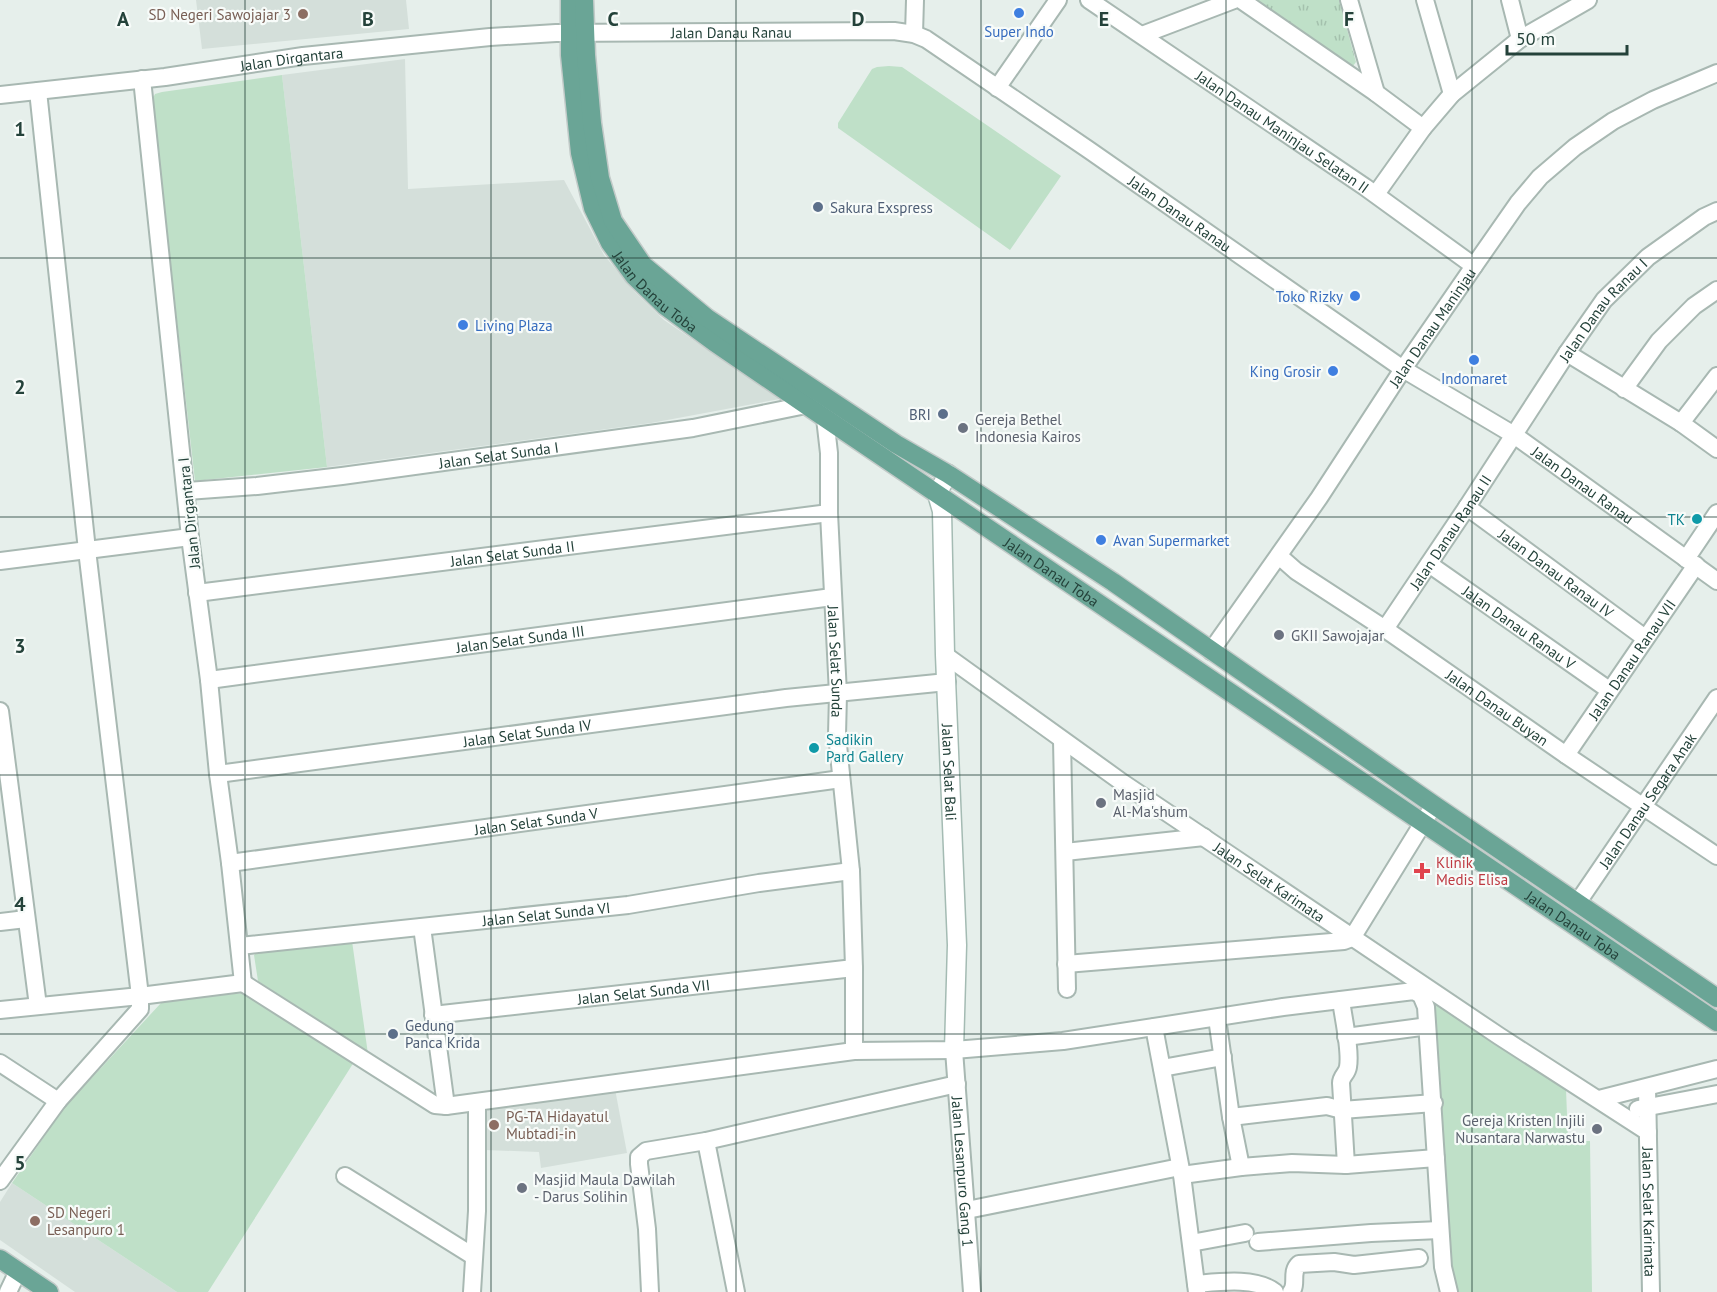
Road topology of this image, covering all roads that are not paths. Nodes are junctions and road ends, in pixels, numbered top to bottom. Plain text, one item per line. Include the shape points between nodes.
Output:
1 (570, 0) edge
2 (584, 0) edge
3 (915, 0) edge
4 (1058, 0) edge
5 (1089, 0) edge
6 (1234, 0) edge
7 (1241, 0) edge
8 (1348, 0) edge
9 (1425, 0) edge
10 (1510, 0) edge
11 (1588, 0) edge
12 (577, 34) junction
13 (914, 34) junction
14 (1142, 35) junction
15 (1520, 39) junction
16 (1717, 73) edge
17 (142, 79) junction
18 (997, 88) junction
19 (38, 91) junction
20 (1376, 93) junction
21 (1452, 94) junction
22 (0, 95) edge
23 (1424, 128) junction
24 (1376, 195) junction
25 (1717, 211) edge
26 (1474, 266) junction
27 (1717, 290) edge
28 (1567, 353) junction
29 (1403, 369) junction
30 (1717, 375) edge
31 (1624, 389) junction
32 (806, 405) junction
33 (825, 417) junction
34 (1681, 423) junction
35 (1514, 435) junction
36 (1717, 448) edge
37 (948, 474) junction
38 (187, 491) junction
39 (937, 494) junction
40 (1467, 507) junction
41 (829, 513) junction
42 (1717, 513) edge
43 (190, 537) junction
44 (87, 550) junction
45 (1279, 556) junction
46 (0, 561) edge
47 (1691, 562) junction
48 (1429, 564) junction
49 (1717, 581) edge
50 (197, 593) junction
51 (832, 597) junction
52 (1385, 629) junction
53 (1645, 638) junction
54 (1211, 651) junction
55 (945, 655) junction
56 (209, 680) junction
57 (947, 682) junction
58 (1610, 690) junction
59 (838, 694) junction
60 (1717, 698) edge
61 (0, 711) edge
62 (1062, 740) junction
63 (2, 747) edge
64 (1566, 755) junction
65 (218, 774) junction
66 (841, 778) junction
67 (1434, 805) junction
68 (1643, 805) junction
69 (1423, 823) junction
70 (7, 834) edge
71 (1204, 837) junction
72 (1065, 852) junction
73 (1717, 856) edge
74 (230, 863) junction
75 (851, 871) junction
76 (1578, 903) junction
77 (26, 919) junction
78 (0, 922) edge
79 (422, 927) junction
80 (1352, 938) junction
81 (240, 946) junction
82 (1066, 964) junction
83 (854, 968) junction
84 (243, 983) junction
85 (1067, 989) dead end
86 (140, 996) junction
87 (1717, 998) edge
88 (1341, 1000) junction
89 (38, 1006) junction
90 (0, 1010) edge
91 (433, 1015) junction
92 (1217, 1018) junction
93 (1717, 1022) edge
94 (1420, 1027) dead end
95 (1155, 1028) junction
96 (1346, 1037) junction
97 (954, 1050) junction
98 (854, 1051) junction
99 (1223, 1057) junction
100 (0, 1064) edge
101 (1162, 1068) junction
102 (1717, 1069) edge
103 (957, 1084) junction
104 (1647, 1088) junction
105 (1717, 1094) edge
106 (1599, 1099) junction
107 (58, 1101) junction
108 (477, 1102) junction
109 (1434, 1103) junction
110 (446, 1106) junction
111 (1648, 1107) junction
112 (1342, 1110) junction
113 (1620, 1112) junction
114 (1231, 1117) junction
115 (1648, 1132) junction
116 (706, 1141) junction
117 (1436, 1158) junction
118 (1346, 1165) junction
119 (1241, 1167) junction
120 (1181, 1171) junction
121 (345, 1176) dead end
122 (0, 1181) edge
123 (967, 1210) junction
124 (1440, 1230) junction
125 (1191, 1243) junction
126 (473, 1256) junction
127 (1419, 1258) dead end
128 (0, 1259) edge
129 (18, 1271) junction
130 (1196, 1288) edge
131 (8, 1292) edge
132 (49, 1292) edge
133 (472, 1292) edge
134 (650, 1292) edge
135 (736, 1292) edge
136 (972, 1292) edge
137 (1275, 1292) edge
138 (1291, 1292) edge
139 (1449, 1292) edge
140 (1651, 1292) edge

1 - 12 main road, Jalan Danau Toba
2 - 12 main road, Jalan Danau Toba
3 - 13 street
4 - 18 street
5 - 14 street, Jalan Danau Maninjau Selatan II
6 - 14 street
7 - 20 street
8 - 20 street
9 - 21 street
10 - 15 street
11 - 15 street
12 - 13 street, Jalan Danau Ranau
12 - 17 street, Jalan Dirgantara via 490,37 303,56
12 - 32 main road, Jalan Danau Toba via 572,80 580,153 592,208 610,243 634,276 665,306
12 - 37 main road, Jalan Danau Toba via 600,178 613,221 643,265 706,318
13 - 18 street, Jalan Danau Ranau
14 - 24 street, Jalan Danau Maninjau Selatan II
15 - 21 street
16 - 26 street, Jalan Danau Maninjau via 1643,105 1575,147 1540,177
17 - 19 street, Jalan Dirgantara
17 - 38 street, Jalan Dirgantara I
18 - 29 street, Jalan Danau Ranau
19 - 22 street, Jalan Dirgantara
19 - 44 street
20 - 23 street
21 - 23 street
23 - 24 street
24 - 26 street, Jalan Danau Maninjau Selatan II
25 - 28 street, Jalan Danau Ranau I via 1648,257 1604,300
26 - 29 street, Jalan Danau Maninjau
27 - 31 street via 1694,306 1659,341
28 - 31 street
28 - 35 street, Jalan Danau Ranau I
29 - 35 street, Jalan Danau Ranau
29 - 45 street, Jalan Danau Maninjau
30 - 34 street
31 - 34 street
32 - 33 main road, Jalan Danau Toba
32 - 38 street, Jalan Selat Sunda I via 693,428 342,476
33 - 39 main road, Jalan Danau Toba
33 - 41 street, Jalan Selat Sunda
34 - 36 street
35 - 40 street, Jalan Danau Ranau II
35 - 47 street, Jalan Danau Ranau
37 - 39 street
37 - 54 main road, Jalan Danau Toba
38 - 43 street, Jalan Dirgantara I
39 - 55 street, Jalan Selat Bali via 942,511
39 - 69 main road, Jalan Danau Toba
40 - 48 street, Jalan Danau Ranau II
40 - 53 street, Jalan Danau Ranau IV
41 - 50 street, Jalan Selat Sunda II
41 - 51 street, Jalan Selat Sunda
42 - 47 street, Jalan Danau Ranau VII
43 - 44 street
43 - 50 street, Jalan Dirgantara I
44 - 46 street
44 - 86 street
45 - 52 street, Jalan Danau Buyan
45 - 54 street, Jalan Danau Maninjau
47 - 49 street, Jalan Danau Ranau
47 - 53 street, Jalan Danau Ranau VII
48 - 52 street, Jalan Danau Ranau II
48 - 58 street, Jalan Danau Ranau V
50 - 56 street, Jalan Dirgantara I
51 - 56 street, Jalan Selat Sunda III
51 - 59 street, Jalan Selat Sunda
52 - 64 street, Jalan Danau Buyan
53 - 58 street, Jalan Danau Ranau VII
54 - 67 main road, Jalan Danau Toba
55 - 57 street, Jalan Selat Bali
55 - 62 street, Jalan Selat Karimata
56 - 65 street, Jalan Dirgantara I
57 - 59 street, Jalan Selat Sunda IV
57 - 97 street, Jalan Selat Bali via 957,945
58 - 64 street, Jalan Danau Ranau VII
59 - 65 street, Jalan Selat Sunda IV
59 - 66 street, Jalan Selat Sunda
60 - 68 street, Jalan Danau Segara Anak
61 - 63 street
62 - 71 street, Jalan Selat Karimata
62 - 72 street
63 - 70 street
64 - 68 street, Jalan Danau Buyan
65 - 74 street, Jalan Dirgantara I
66 - 74 street, Jalan Selat Sunda V
66 - 75 street, Jalan Selat Sunda
67 - 69 street
67 - 76 main road, Jalan Danau Toba
68 - 73 street, Jalan Danau Buyan
68 - 76 street, Jalan Danau Segara Anak
69 - 80 street
69 - 93 main road, Jalan Danau Toba
70 - 77 street
71 - 72 street
71 - 80 street, Jalan Selat Karimata
72 - 82 street
74 - 81 street, Jalan Dirgantara I
75 - 79 street, Jalan Selat Sunda VI via 628,904
75 - 83 street, Jalan Selat Sunda
76 - 87 main road, Jalan Danau Toba
77 - 78 street
77 - 89 street
79 - 81 street, Jalan Selat Sunda VI
79 - 91 street
80 - 82 street
80 - 106 street, Jalan Selat Karimata
81 - 84 street, Jalan Dirgantara I
82 - 85 street
83 - 91 street, Jalan Selat Sunda VII
83 - 98 street, Jalan Selat Sunda
84 - 86 street
84 - 110 street via 435,1105
86 - 89 street
86 - 107 street via 140,1008
88 - 92 street
88 - 96 street
88 - 109 street via 1411,990 1421,995 1426,1007
89 - 90 street
91 - 110 street
92 - 95 street
92 - 99 street
94 - 96 street
95 - 97 street
95 - 101 street
96 - 112 street via 1348,1066 1341,1078
97 - 98 street
97 - 103 street, Jalan Lesanpuro Gang 1
98 - 108 street
99 - 101 street
99 - 114 street
100 - 107 street
101 - 120 street
102 - 104 street
103 - 116 street
103 - 123 street, Jalan Lesanpuro Gang 1
104 - 106 street
104 - 111 street, Jalan Selat Karimata
105 - 111 street
106 - 113 street, Jalan Selat Karimata
107 - 122 street
108 - 110 street
108 - 126 street
109 - 112 street
109 - 117 street
111 - 113 street
111 - 115 street, Jalan Selat Karimata
112 - 114 street via 1327,1106
112 - 118 street
113 - 115 street, Jalan Selat Karimata
114 - 119 street
115 - 140 street, Jalan Selat Karimata
116 - 134 street via 650,1149 639,1157
116 - 135 street
117 - 118 street
117 - 124 street
118 - 119 street
119 - 120 street
120 - 123 street
120 - 125 street
121 - 126 street
123 - 136 street, Jalan Lesanpuro Gang 1
124 - 125 street
124 - 139 street
125 - 130 street
126 - 133 street
127 - 138 street via 1354,1265 1299,1264
128 - 129 main road
129 - 131 street
129 - 132 main road
130 - 137 street via 1226,1282 1252,1283

